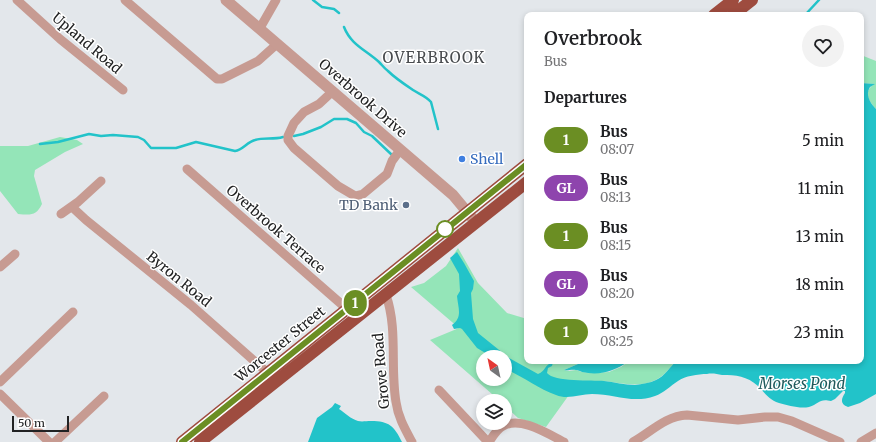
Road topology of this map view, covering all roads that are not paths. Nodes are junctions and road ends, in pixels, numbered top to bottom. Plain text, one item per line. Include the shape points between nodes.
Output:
1 (17, 0) edge
2 (125, 0) edge
3 (226, 0) edge
4 (276, 0) edge
5 (733, 0) edge
6 (752, 0) edge
7 (718, 12) edge
8 (737, 12) edge
9 (260, 28) junction
10 (277, 44) junction
11 (123, 90) dead end
12 (333, 91) junction
13 (400, 150) junction
14 (524, 166) edge
15 (186, 169) dead end
16 (101, 181) dead end
17 (524, 184) edge
18 (72, 207) junction
19 (467, 212) junction
20 (61, 214) dead end
21 (476, 223) junction
22 (15, 254) dead end
23 (0, 267) edge
24 (386, 295) junction
25 (347, 309) junction
26 (73, 312) dead end
27 (268, 374) junction
28 (0, 382) edge
29 (439, 390) dead end
30 (0, 394) edge
31 (104, 396) dead end
32 (876, 434) edge
33 (49, 442) edge
34 (55, 442) edge
35 (182, 442) edge
36 (200, 442) edge
37 (412, 442) edge
38 (489, 442) edge
39 (564, 442) edge
40 (633, 442) edge
41 (840, 442) edge
42 (861, 442) edge

1 - 11 street, Upland Road
2 - 10 street via 217,79 255,63
3 - 9 street, Overbrook Drive
4 - 9 street
5 - 7 highway
6 - 8 highway
9 - 10 street, Overbrook Drive
10 - 12 street, Overbrook Drive
12 - 13 street, Overbrook Drive
12 - 13 street via 294,123 288,136 290,144 355,196 359,196 387,174 392,160
13 - 19 street, Overbrook Drive via 453,195
14 - 19 highway, Worcester Street
15 - 25 street, Overbrook Terrace
16 - 18 street
17 - 21 highway, Worcester Street
18 - 20 street
18 - 27 street, Byron Road via 191,305
19 - 21 street, Overbrook Drive
19 - 25 highway, Worcester Street
21 - 24 highway, Worcester Street
22 - 23 street
24 - 36 highway, Worcester Street
24 - 37 street, Grove Road via 391,316 396,401
25 - 27 highway, Worcester Street
26 - 28 street
27 - 35 highway, Worcester Street
29 - 38 street
30 - 33 street
31 - 34 street
32 - 42 street
38 - 39 street via 499,429 513,422 525,424
40 - 41 street via 666,420 679,416 732,420 778,417

